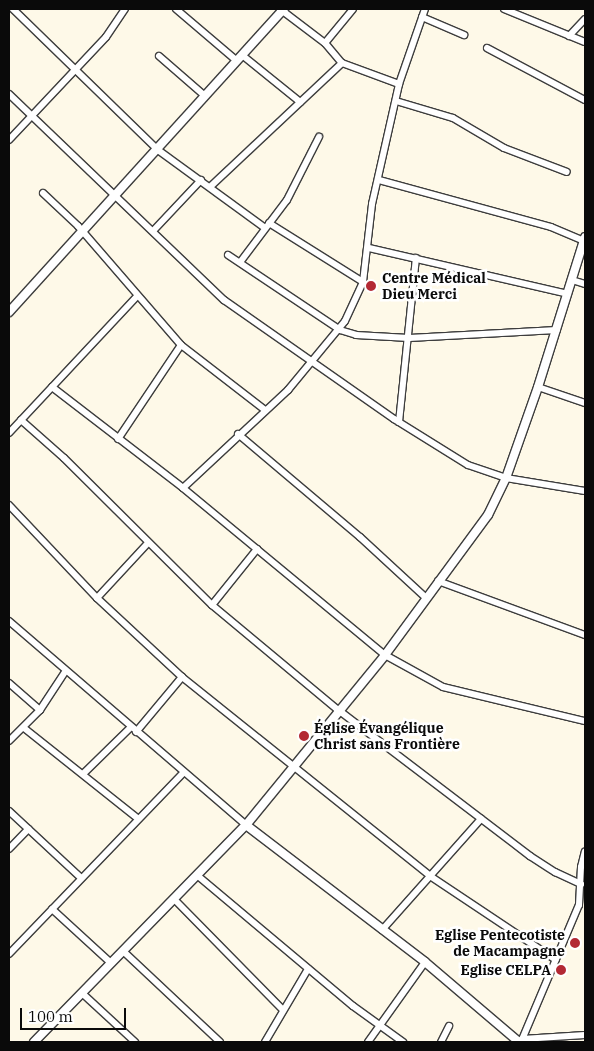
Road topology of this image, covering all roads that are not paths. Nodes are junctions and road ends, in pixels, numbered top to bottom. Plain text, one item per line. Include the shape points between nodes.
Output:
1 (13, 9) edge
2 (125, 9) edge
3 (176, 9) edge
4 (352, 9) edge
5 (425, 9) edge
6 (504, 9) edge
7 (282, 10) edge
8 (422, 17) junction
9 (585, 19) edge
10 (464, 35) dead end
11 (569, 36) junction
12 (585, 42) edge
13 (325, 43) junction
14 (487, 48) dead end
15 (159, 56) dead end
16 (239, 58) junction
17 (342, 63) junction
18 (77, 68) junction
19 (399, 84) junction
20 (9, 94) edge
21 (205, 96) junction
22 (585, 100) edge
23 (396, 101) junction
24 (300, 102) junction
25 (31, 116) junction
26 (319, 137) dead end
27 (9, 140) edge
28 (158, 150) junction
29 (567, 172) dead end
30 (201, 180) junction
31 (378, 180) junction
32 (210, 187) junction
33 (43, 193) dead end
34 (116, 195) junction
35 (267, 225) junction
36 (153, 231) junction
37 (83, 232) junction
38 (585, 239) edge
39 (369, 248) junction
40 (228, 255) dead end
41 (416, 258) junction
42 (241, 261) junction
43 (572, 280) junction
44 (363, 282) junction
45 (585, 284) edge
46 (568, 294) junction
47 (137, 296) junction
48 (9, 312) edge
49 (340, 330) junction
50 (557, 330) junction
51 (409, 338) junction
52 (181, 345) junction
53 (314, 361) junction
54 (52, 387) junction
55 (538, 388) junction
56 (585, 403) edge
57 (265, 410) junction
58 (21, 420) junction
59 (399, 422) junction
60 (9, 433) edge
61 (238, 434) junction
62 (118, 439) junction
63 (506, 478) junction
64 (183, 488) junction
65 (585, 491) edge
66 (9, 505) edge
67 (147, 544) junction
68 (257, 549) junction
69 (438, 580) junction
70 (97, 598) junction
71 (426, 598) junction
72 (212, 605) junction
73 (9, 621) edge
74 (585, 635) edge
75 (385, 655) junction
76 (65, 672) junction
77 (182, 677) junction
78 (9, 682) edge
79 (337, 709) junction
80 (40, 710) junction
81 (585, 721) edge
82 (24, 728) junction
83 (134, 729) junction
84 (9, 741) edge
85 (291, 767) junction
86 (184, 772) junction
87 (83, 774) junction
88 (9, 811) edge
89 (137, 818) junction
90 (481, 819) junction
91 (246, 825) junction
92 (28, 829) junction
93 (9, 849) edge
94 (585, 851) edge
95 (198, 876) junction
96 (430, 876) junction
97 (80, 877) junction
98 (581, 884) junction
99 (174, 899) junction
100 (582, 905) edge
101 (52, 909) junction
102 (382, 930) junction
103 (123, 951) junction
104 (9, 954) edge
105 (556, 960) junction
106 (425, 962) junction
107 (111, 963) junction
108 (308, 969) junction
109 (83, 994) junction
110 (282, 1009) junction
111 (378, 1026) junction
112 (449, 1026) dead end
113 (585, 1035) edge
114 (267, 1041) edge
115 (521, 1041) edge
116 (34, 1042) edge
117 (135, 1042) edge
118 (220, 1042) edge
119 (368, 1042) edge
120 (403, 1042) edge
121 (441, 1042) edge

1 - 18 street
2 - 18 street via 106,37
3 - 16 street
4 - 13 street
5 - 8 street
6 - 11 street
7 - 13 street
7 - 16 street
8 - 10 street
8 - 19 street
9 - 11 street
11 - 12 street
13 - 17 street
14 - 22 street
15 - 21 street
16 - 21 street
16 - 24 street
17 - 19 street
17 - 24 street
18 - 25 street
18 - 28 street
19 - 23 street
20 - 25 street
21 - 28 street
23 - 29 street via 453,118 504,148
23 - 31 street
24 - 32 street
25 - 27 street
25 - 34 street
26 - 35 street via 293,189
28 - 30 street
28 - 34 street
30 - 32 street
30 - 36 street
31 - 38 street
31 - 39 street via 370,210
32 - 35 street
33 - 37 street
34 - 36 street
34 - 37 street
35 - 42 street
35 - 44 street
36 - 53 street via 224,300
37 - 47 street
37 - 48 street
38 - 43 street
39 - 41 street
39 - 44 street
40 - 42 street
41 - 46 street
41 - 51 street
42 - 49 street via 290,299
43 - 45 street
43 - 46 street
44 - 49 street
46 - 50 street
47 - 52 street
47 - 54 street
49 - 51 street via 356,335
49 - 53 street
50 - 51 street
50 - 55 street
51 - 59 street
52 - 57 street
52 - 62 street
53 - 57 street
53 - 59 street
54 - 58 street
54 - 62 street
55 - 56 street
55 - 63 street
57 - 61 street
58 - 60 street
58 - 67 street via 64,458
59 - 63 street via 468,466
61 - 64 street
61 - 71 street via 360,537
62 - 64 street
63 - 65 street
63 - 69 street via 488,515
64 - 68 street
66 - 70 street
67 - 70 street
67 - 72 street
68 - 72 street
68 - 75 street
69 - 71 street
69 - 74 street
70 - 77 street
71 - 75 street
72 - 79 street
73 - 76 street
75 - 79 street
75 - 81 street via 443,687
76 - 80 street
76 - 83 street
77 - 83 street
77 - 85 street
78 - 80 street
79 - 85 street
79 - 90 street
80 - 82 street
82 - 84 street
82 - 87 street
83 - 86 street
83 - 87 street
85 - 91 street
85 - 96 street
86 - 89 street
86 - 91 street
87 - 89 street
88 - 92 street
89 - 97 street
90 - 96 street
90 - 98 street via 555,872
91 - 95 street
91 - 102 street
92 - 93 street
92 - 97 street
94 - 98 street
95 - 99 street
95 - 108 street
96 - 102 street
96 - 105 street
97 - 101 street
98 - 100 street
99 - 103 street
99 - 110 street
100 - 105 street
101 - 104 street
101 - 107 street
102 - 106 street
103 - 107 street
103 - 118 street
105 - 115 street
106 - 111 street
106 - 115 street
107 - 109 street
108 - 110 street
108 - 111 street
109 - 116 street
109 - 117 street
110 - 114 street
111 - 119 street
111 - 120 street
112 - 121 street
113 - 115 street

